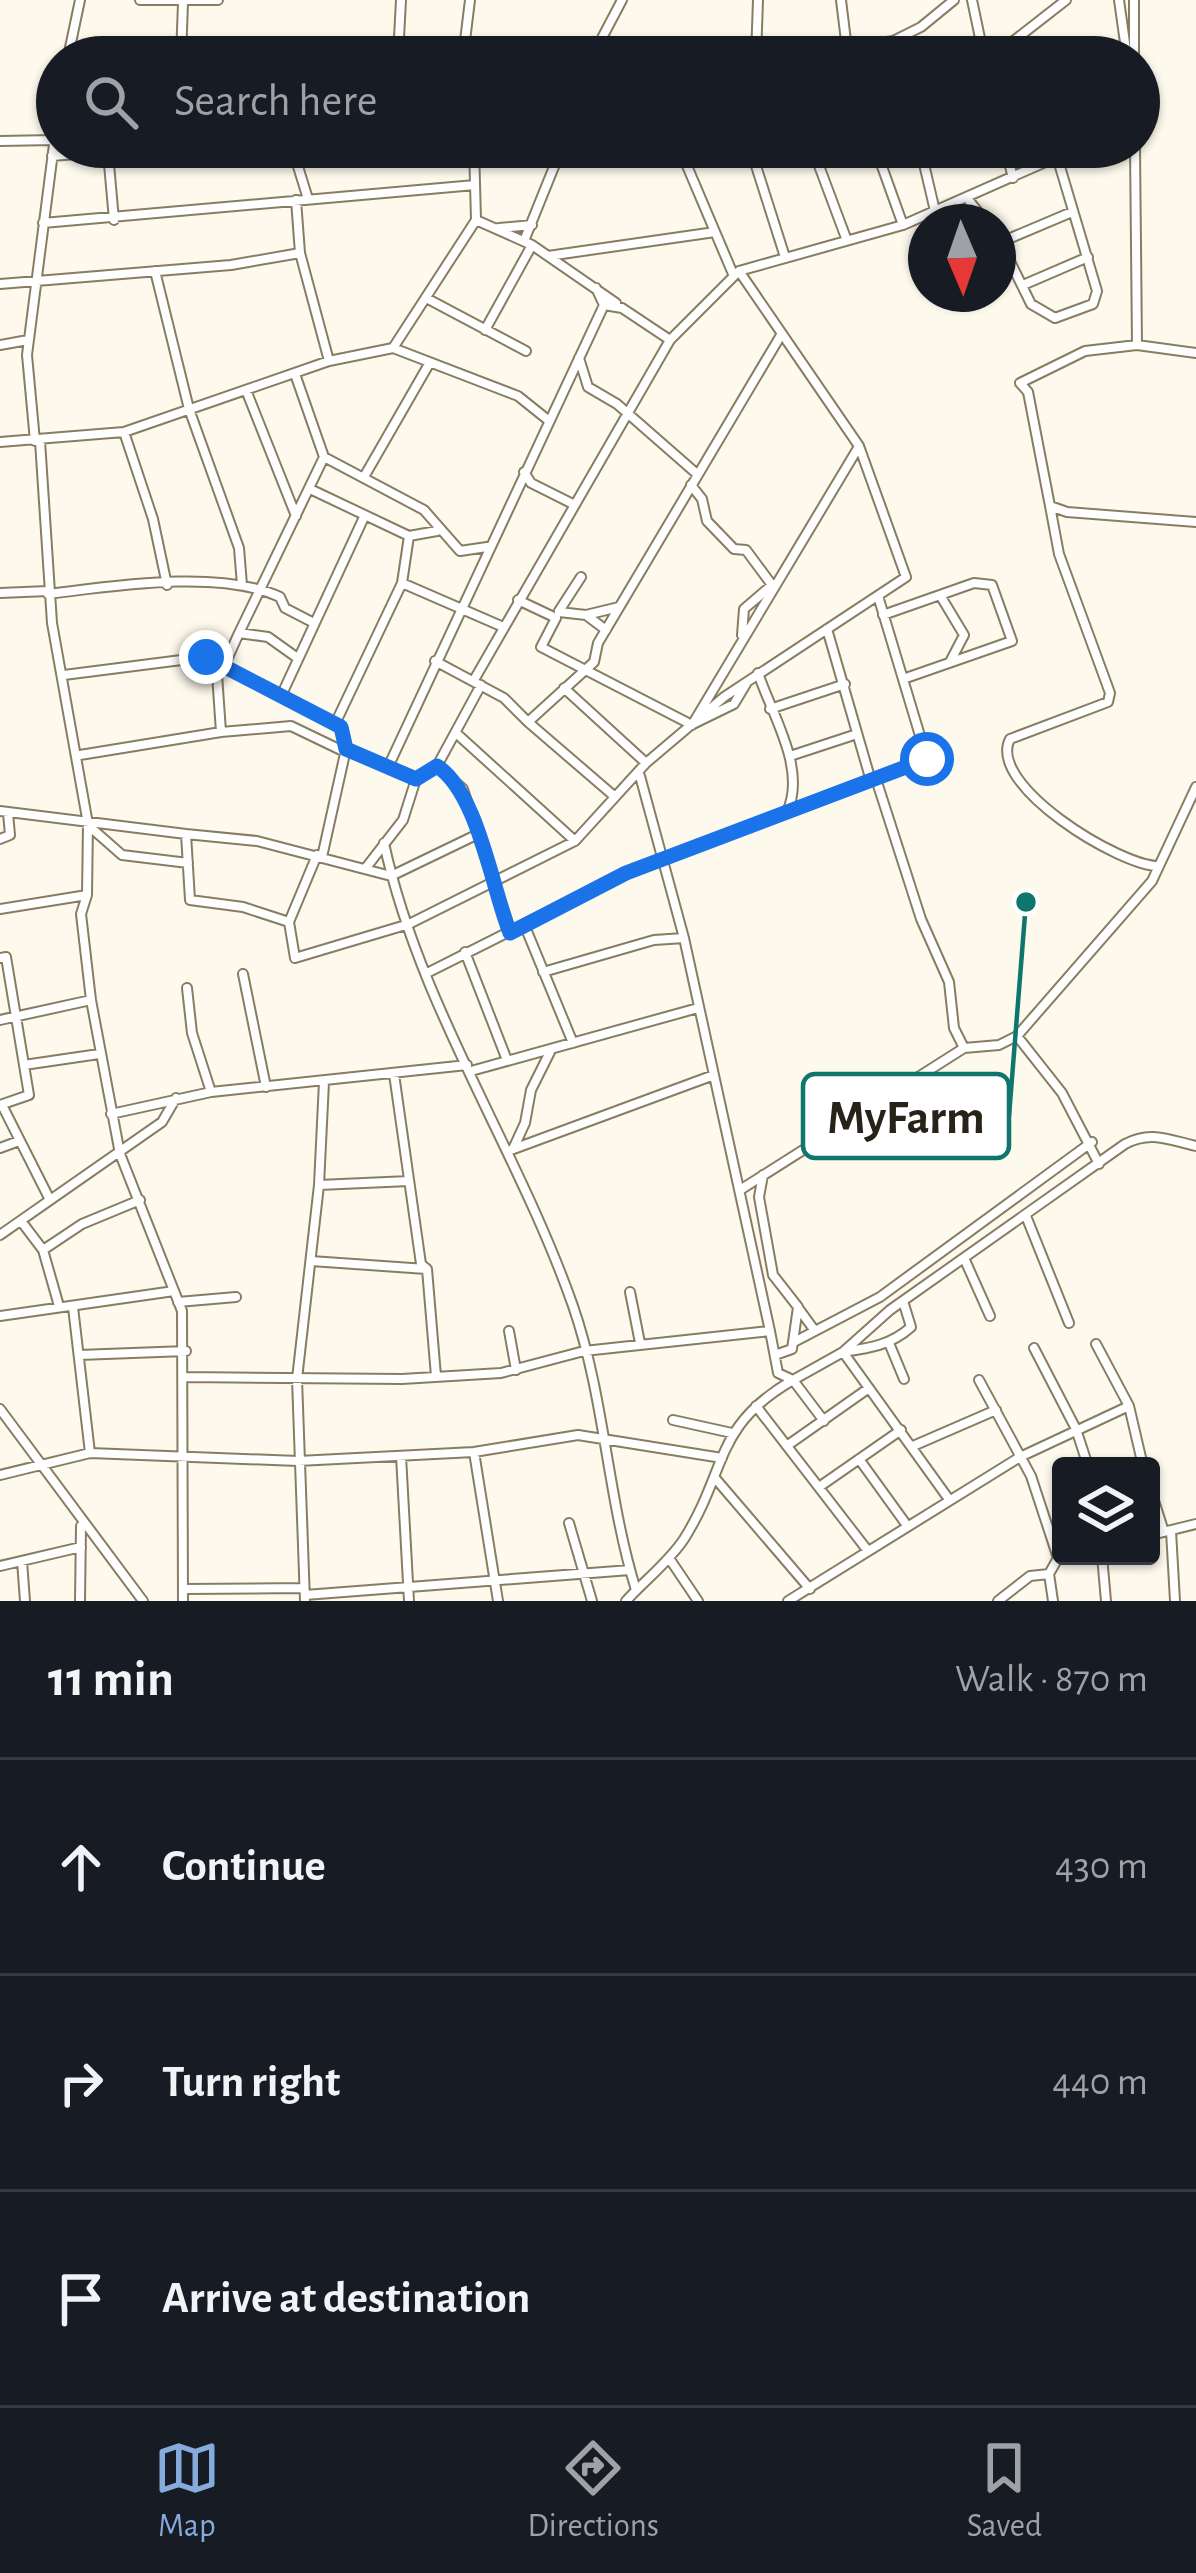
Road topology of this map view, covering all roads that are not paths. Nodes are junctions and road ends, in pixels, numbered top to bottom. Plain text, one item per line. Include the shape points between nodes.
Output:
1 (80, 0) edge
2 (140, 0) edge
3 (218, 0) edge
4 (401, 0) edge
5 (470, 0) edge
6 (622, 0) edge
7 (758, 0) edge
8 (841, 0) edge
9 (954, 0) edge
10 (972, 0) edge
11 (1066, 0) edge
12 (1119, 0) edge
13 (1134, 0) edge
14 (183, 3) junction
15 (72, 36) edge
16 (182, 36) edge
17 (399, 36) edge
18 (467, 36) edge
19 (603, 36) edge
20 (757, 36) edge
21 (845, 36) edge
22 (900, 36) edge
23 (982, 36) edge
24 (1017, 36) edge
25 (1127, 36) edge
26 (1132, 36) edge
27 (36, 140) edge
28 (0, 141) edge
29 (50, 168) edge
30 (109, 168) edge
31 (298, 168) edge
32 (475, 168) edge
33 (555, 168) edge
34 (687, 168) edge
35 (757, 168) edge
36 (820, 168) edge
37 (882, 168) edge
38 (925, 168) edge
39 (1010, 168) edge
40 (1038, 168) edge
41 (1060, 168) edge
42 (1136, 168) edge
43 (1012, 178) junction
44 (475, 185) junction
45 (968, 197) junction
46 (308, 199) junction
47 (296, 200) junction
48 (933, 204) edge
49 (952, 204) edge
50 (973, 204) edge
51 (1072, 212) junction
52 (114, 220) junction
53 (476, 220) junction
54 (43, 223) junction
55 (908, 223) edge
56 (533, 224) junction
57 (903, 225) junction
58 (498, 228) junction
59 (715, 232) junction
60 (1016, 234) edge
61 (846, 238) junction
62 (528, 243) junction
63 (300, 253) junction
64 (547, 257) junction
65 (785, 257) junction
66 (1088, 257) junction
67 (1016, 270) edge
68 (155, 271) junction
69 (736, 272) junction
70 (37, 281) junction
71 (0, 284) edge
72 (1024, 285) junction
73 (596, 288) junction
74 (428, 299) junction
75 (604, 305) junction
76 (622, 308) junction
77 (485, 330) junction
78 (781, 335) junction
79 (29, 340) junction
80 (670, 340) junction
81 (0, 345) edge
82 (1138, 345) junction
83 (393, 348) junction
84 (526, 351) dead end
85 (1196, 353) edge
86 (579, 357) junction
87 (329, 361) junction
88 (429, 364) junction
89 (296, 374) junction
90 (246, 390) junction
91 (189, 409) junction
92 (627, 412) junction
93 (548, 420) junction
94 (124, 432) junction
95 (38, 441) junction
96 (0, 442) edge
97 (859, 446) junction
98 (324, 457) junction
99 (524, 472) junction
100 (697, 475) junction
101 (364, 477) junction
102 (531, 483) junction
103 (518, 484) junction
104 (691, 485) junction
105 (310, 489) junction
106 (575, 505) junction
107 (1050, 506) junction
108 (364, 515) junction
109 (296, 516) junction
110 (1196, 522) edge
111 (437, 531) junction
112 (409, 536) junction
113 (490, 546) junction
114 (276, 554) junction
115 (581, 577) dead end
116 (402, 583) junction
117 (167, 585) junction
118 (244, 585) junction
119 (772, 585) junction
120 (259, 587) junction
121 (0, 593) edge
122 (48, 593) junction
123 (940, 595) junction
124 (878, 596) junction
125 (518, 600) junction
126 (620, 607) junction
127 (461, 608) junction
128 (557, 615) junction
129 (586, 615) junction
130 (883, 615) junction
131 (312, 622) junction
132 (501, 626) junction
133 (827, 629) junction
134 (606, 631) junction
135 (239, 633) junction
136 (296, 657) junction
137 (435, 661) junction
138 (220, 662) junction
139 (946, 664) junction
140 (584, 669) junction
141 (758, 673) junction
142 (64, 675) junction
143 (748, 680) junction
144 (904, 680) junction
145 (477, 682) junction
146 (715, 683) junction
147 (845, 684) junction
148 (564, 688) junction
149 (282, 694) junction
150 (724, 697) junction
151 (770, 710) junction
152 (528, 722) junction
153 (335, 724) junction
154 (692, 725) junction
155 (221, 731) junction
156 (456, 734) junction
157 (857, 734) junction
158 (346, 750) junction
159 (80, 755) junction
160 (790, 756) junction
161 (646, 763) junction
162 (389, 765) junction
163 (437, 766) junction
164 (640, 776) junction
165 (416, 779) junction
166 (873, 780) junction
167 (1196, 787) edge
168 (614, 796) junction
169 (4, 812) edge
170 (787, 812) junction
171 (88, 824) junction
172 (186, 834) junction
173 (476, 835) junction
174 (0, 838) edge
175 (575, 841) junction
176 (384, 843) junction
177 (319, 856) junction
178 (664, 860) junction
179 (188, 863) junction
180 (1159, 866) junction
181 (365, 869) junction
182 (391, 876) junction
183 (490, 881) junction
184 (87, 895) junction
185 (72, 897) junction
186 (0, 909) edge
187 (81, 914) junction
188 (289, 922) junction
189 (409, 924) junction
190 (524, 924) junction
191 (510, 933) junction
192 (684, 938) junction
193 (465, 952) junction
194 (0, 958) edge
195 (543, 972) junction
196 (427, 973) junction
197 (243, 974) dead end
198 (187, 988) dead end
199 (91, 1000) junction
200 (698, 1008) junction
201 (16, 1016) junction
202 (0, 1020) edge
203 (1017, 1036) junction
204 (573, 1043) junction
205 (964, 1048) junction
206 (551, 1050) junction
207 (100, 1054) junction
208 (507, 1060) junction
209 (24, 1065) junction
210 (468, 1068) junction
211 (394, 1074) junction
212 (714, 1075) junction
213 (324, 1082) junction
214 (266, 1087) junction
215 (211, 1092) junction
216 (176, 1098) junction
217 (1, 1105) edge
218 (111, 1114) junction
219 (19, 1141) junction
220 (1092, 1142) junction
221 (1196, 1146) edge
222 (0, 1148) edge
223 (511, 1150) junction
224 (120, 1154) junction
225 (1099, 1164) junction
226 (764, 1174) junction
227 (409, 1181) junction
228 (319, 1185) junction
229 (740, 1190) junction
230 (140, 1199) junction
231 (50, 1200) junction
232 (1026, 1216) junction
233 (21, 1221) junction
234 (0, 1235) edge
235 (43, 1250) junction
236 (964, 1258) junction
237 (311, 1262) junction
238 (427, 1269) junction
239 (174, 1291) junction
240 (630, 1292) dead end
241 (236, 1297) dead end
242 (903, 1301) junction
243 (178, 1302) junction
244 (59, 1306) junction
245 (74, 1307) junction
246 (798, 1307) junction
247 (0, 1316) edge
248 (990, 1316) dead end
249 (1069, 1323) dead end
250 (509, 1330) dead end
251 (770, 1331) junction
252 (815, 1331) junction
253 (794, 1342) junction
254 (640, 1343) junction
255 (890, 1343) junction
256 (1096, 1344) dead end
257 (1034, 1348) dead end
258 (186, 1351) junction
259 (584, 1351) junction
260 (843, 1352) junction
261 (79, 1355) junction
262 (775, 1355) junction
263 (516, 1370) junction
264 (436, 1376) junction
265 (186, 1377) junction
266 (297, 1379) junction
267 (904, 1379) dead end
268 (793, 1380) junction
269 (979, 1380) dead end
270 (869, 1388) junction
271 (756, 1406) junction
272 (1129, 1406) junction
273 (0, 1409) edge
274 (995, 1410) junction
275 (674, 1420) dead end
276 (824, 1421) junction
277 (1076, 1429) junction
278 (901, 1430) junction
279 (731, 1433) junction
280 (602, 1435) junction
281 (788, 1445) junction
282 (913, 1446) junction
283 (474, 1452) junction
284 (90, 1453) junction
285 (184, 1455) junction
286 (400, 1456) junction
287 (1020, 1457) junction
288 (1085, 1457) edge
289 (1141, 1457) edge
290 (722, 1458) junction
291 (859, 1459) junction
292 (298, 1461) junction
293 (39, 1462) junction
294 (0, 1475) edge
295 (715, 1478) junction
296 (819, 1487) junction
297 (948, 1498) junction
298 (1160, 1513) edge
299 (569, 1523) dead end
300 (81, 1524) junction
301 (906, 1524) junction
302 (1196, 1524) edge
303 (1168, 1532) junction
304 (1052, 1533) edge
305 (1160, 1533) edge
306 (81, 1547) junction
307 (868, 1552) junction
308 (669, 1558) junction
309 (22, 1561) junction
310 (1056, 1565) edge
311 (1103, 1565) edge
312 (0, 1566) edge
313 (630, 1570) junction
314 (1049, 1574) junction
315 (584, 1577) junction
316 (495, 1583) junction
317 (406, 1586) junction
318 (184, 1589) junction
319 (810, 1589) junction
320 (636, 1590) junction
321 (304, 1595) edge
322 (25, 1601) edge
323 (80, 1601) edge
324 (143, 1601) edge
325 (183, 1601) edge
326 (409, 1601) edge
327 (498, 1601) edge
328 (592, 1601) edge
329 (626, 1601) edge
330 (698, 1601) edge
331 (788, 1601) edge
332 (998, 1601) edge
333 (1053, 1601) edge
334 (1106, 1601) edge
335 (1175, 1601) edge

1 - 15 street
2 - 14 street
3 - 14 street
4 - 17 street
5 - 18 street
6 - 19 street
7 - 20 street
8 - 21 street
9 - 22 street
10 - 23 street
11 - 24 street
12 - 25 street
13 - 26 street
14 - 16 street
27 - 28 street
29 - 54 street
30 - 52 street
31 - 46 street
32 - 44 street
33 - 56 street
34 - 59 street
35 - 65 street
36 - 61 street
37 - 57 street
38 - 48 street
39 - 43 street
40 - 43 street
41 - 51 street
42 - 82 street
43 - 45 street
44 - 46 street
44 - 53 street
45 - 49 street
45 - 50 street
46 - 47 street
47 - 52 street
47 - 63 street
51 - 60 street
51 - 66 street
52 - 54 street
53 - 58 street
53 - 74 street
54 - 70 street
55 - 57 street
56 - 58 street
56 - 62 street
57 - 61 street
58 - 62 street
59 - 64 street
59 - 69 street
61 - 65 street
62 - 64 street
62 - 77 street
63 - 68 street
63 - 87 street
64 - 73 street
65 - 69 street
66 - 72 street
66 - 72 street via 1097,291 1085,309 1055,318 1031,304
67 - 72 street
68 - 70 street
68 - 91 street
69 - 78 street
69 - 80 street
70 - 71 street
70 - 79 street
73 - 75 street
73 - 76 street
74 - 77 street
74 - 83 street
75 - 76 street
75 - 86 street
76 - 80 street
77 - 84 street
78 - 97 street
78 - 100 street
79 - 81 street
79 - 95 street
80 - 92 street
82 - 85 street
82 - 107 street via 1085,351 1020,383
83 - 87 street
83 - 88 street
86 - 92 street via 588,387
86 - 93 street
87 - 89 street
88 - 93 street via 518,396
88 - 101 street
89 - 90 street
89 - 98 street
90 - 91 street
90 - 109 street
91 - 94 street
91 - 118 street via 232,525
92 - 100 street
92 - 106 street
93 - 99 street
94 - 95 street
94 - 117 street
95 - 96 street
95 - 122 street
97 - 119 street
97 - 124 street via 906,577
98 - 101 street
98 - 105 street
99 - 102 street
99 - 103 street
100 - 104 street
101 - 111 street via 424,510
102 - 103 street
102 - 106 street
103 - 113 street
104 - 119 street via 706,520 734,549 746,550
104 - 126 street
105 - 108 street
105 - 109 street
106 - 125 street
107 - 110 street
107 - 180 street via 1059,554 1110,693 1108,702 1010,739 1009,758 1040,807 1136,867
108 - 112 street
108 - 131 street
109 - 114 street
111 - 112 street
111 - 113 street via 460,551
112 - 116 street
113 - 127 street
114 - 118 street
114 - 120 street
115 - 128 street
116 - 127 street
116 - 153 street
117 - 118 street
117 - 122 street
118 - 120 street
119 - 146 street via 745,609 742,637
120 - 131 street
120 - 135 street
121 - 122 street
122 - 142 street
123 - 130 street
123 - 139 street via 964,635
123 - 139 street via 992,585 1012,641
124 - 130 street
124 - 133 street
125 - 128 street
125 - 132 street
126 - 129 street
126 - 134 street
127 - 132 street
127 - 137 street
128 - 129 street
128 - 140 street via 541,647
129 - 134 street
130 - 144 street
131 - 136 street
132 - 145 street
133 - 141 street
133 - 147 street
134 - 140 street
135 - 136 street via 268,637
135 - 138 street
136 - 149 street
137 - 145 street
137 - 162 street
138 - 142 street
138 - 149 street
138 - 155 street
139 - 144 street
140 - 148 street
140 - 154 street
141 - 143 street
141 - 151 street
142 - 159 street
143 - 150 street
143 - 154 street via 734,704
144 - 166 street via 931,758
145 - 152 street
145 - 156 street
146 - 150 street
146 - 154 street
147 - 151 street
147 - 157 street
148 - 152 street
148 - 161 street
149 - 153 street
150 - 154 street
151 - 160 street
152 - 168 street
153 - 158 street
154 - 161 street
155 - 158 street via 291,726
155 - 159 street
156 - 163 street
156 - 175 street
157 - 160 street
157 - 166 street
158 - 162 street
158 - 177 street
159 - 171 street
160 - 170 street
161 - 164 street
162 - 165 street
163 - 165 street
163 - 173 street via 463,789
164 - 168 street
164 - 178 street
165 - 176 street via 403,820
166 - 170 street
166 - 205 street via 949,982
167 - 180 street
168 - 175 street
169 - 171 street
169 - 174 street via 10,835
170 - 178 street
171 - 172 street
171 - 179 street via 122,855
171 - 184 street
172 - 177 street
172 - 179 street
173 - 182 street
173 - 183 street
175 - 183 street
176 - 181 street
176 - 182 street
177 - 181 street
177 - 188 street
178 - 190 street
178 - 192 street
179 - 188 street via 190,900
180 - 203 street
181 - 182 street
182 - 189 street
183 - 189 street
183 - 191 street
184 - 185 street
184 - 187 street
185 - 186 street
185 - 187 street
187 - 199 street
188 - 189 street via 295,958
189 - 196 street
190 - 191 street
190 - 195 street
191 - 193 street
192 - 195 street
192 - 200 street
193 - 196 street
193 - 208 street
194 - 201 street
195 - 204 street
196 - 210 street
197 - 214 street
198 - 215 street
199 - 201 street
199 - 207 street
200 - 204 street
200 - 212 street
201 - 202 street
201 - 209 street
203 - 205 street
203 - 220 street
204 - 206 street
205 - 226 street
206 - 208 street
206 - 223 street
207 - 209 street
207 - 218 street
208 - 210 street
209 - 217 street via 29,1095
210 - 211 street
210 - 223 street
211 - 213 street
211 - 227 street
212 - 223 street
212 - 229 street
213 - 214 street
213 - 228 street
214 - 215 street
215 - 216 street
216 - 218 street
216 - 224 street via 162,1123
217 - 219 street
218 - 224 street
219 - 222 street
219 - 231 street
220 - 225 street
220 - 252 street via 880,1297
221 - 225 street via 1140,1136
223 - 259 street
224 - 230 street
224 - 231 street
225 - 232 street
226 - 229 street
226 - 246 street via 759,1197 772,1275
227 - 228 street
227 - 238 street
228 - 237 street
229 - 251 street
230 - 235 street
230 - 239 street
231 - 233 street
232 - 236 street
232 - 249 street
233 - 234 street
233 - 235 street
235 - 244 street
236 - 242 street
236 - 248 street
237 - 238 street
237 - 266 street
238 - 264 street
239 - 243 street
239 - 245 street
240 - 254 street
241 - 243 street
242 - 255 street via 911,1327
242 - 260 street
243 - 258 street
244 - 245 street
244 - 247 street
245 - 261 street
246 - 252 street
246 - 253 street
250 - 263 street
251 - 254 street
251 - 262 street
252 - 253 street
253 - 262 street
254 - 259 street
255 - 260 street
255 - 267 street
256 - 272 street
257 - 277 street
258 - 261 street
258 - 265 street
259 - 263 street
259 - 280 street
260 - 268 street
260 - 270 street
261 - 284 street
262 - 268 street via 778,1373
263 - 264 street
264 - 266 street
265 - 266 street
265 - 285 street
266 - 292 street
268 - 271 street
268 - 276 street
269 - 274 street
270 - 276 street
270 - 278 street
271 - 279 street
271 - 281 street
272 - 277 street
272 - 289 street
273 - 293 street
274 - 282 street
274 - 287 street
275 - 279 street
276 - 281 street
277 - 287 street
277 - 288 street
278 - 282 street
278 - 291 street
279 - 290 street
280 - 283 street
280 - 290 street
280 - 313 street
281 - 296 street
282 - 297 street
283 - 286 street
283 - 316 street
284 - 285 street
284 - 293 street
285 - 292 street
285 - 318 street
286 - 292 street
286 - 317 street
287 - 297 street
287 - 304 street
290 - 295 street
291 - 296 street
291 - 301 street
292 - 321 street
293 - 294 street
293 - 300 street
295 - 308 street
295 - 319 street
296 - 307 street
297 - 301 street
298 - 303 street
299 - 315 street
300 - 306 street
300 - 324 street
301 - 307 street
302 - 303 street
303 - 305 street
303 - 335 street
306 - 309 street
306 - 323 street
307 - 319 street
308 - 320 street
308 - 330 street
309 - 312 street
309 - 322 street
310 - 314 street
311 - 334 street
313 - 315 street
313 - 320 street
314 - 332 street via 1030,1576
314 - 333 street
315 - 316 street
315 - 328 street
316 - 317 street
316 - 327 street
317 - 321 street
317 - 326 street
318 - 321 street
318 - 325 street
319 - 331 street
320 - 329 street

